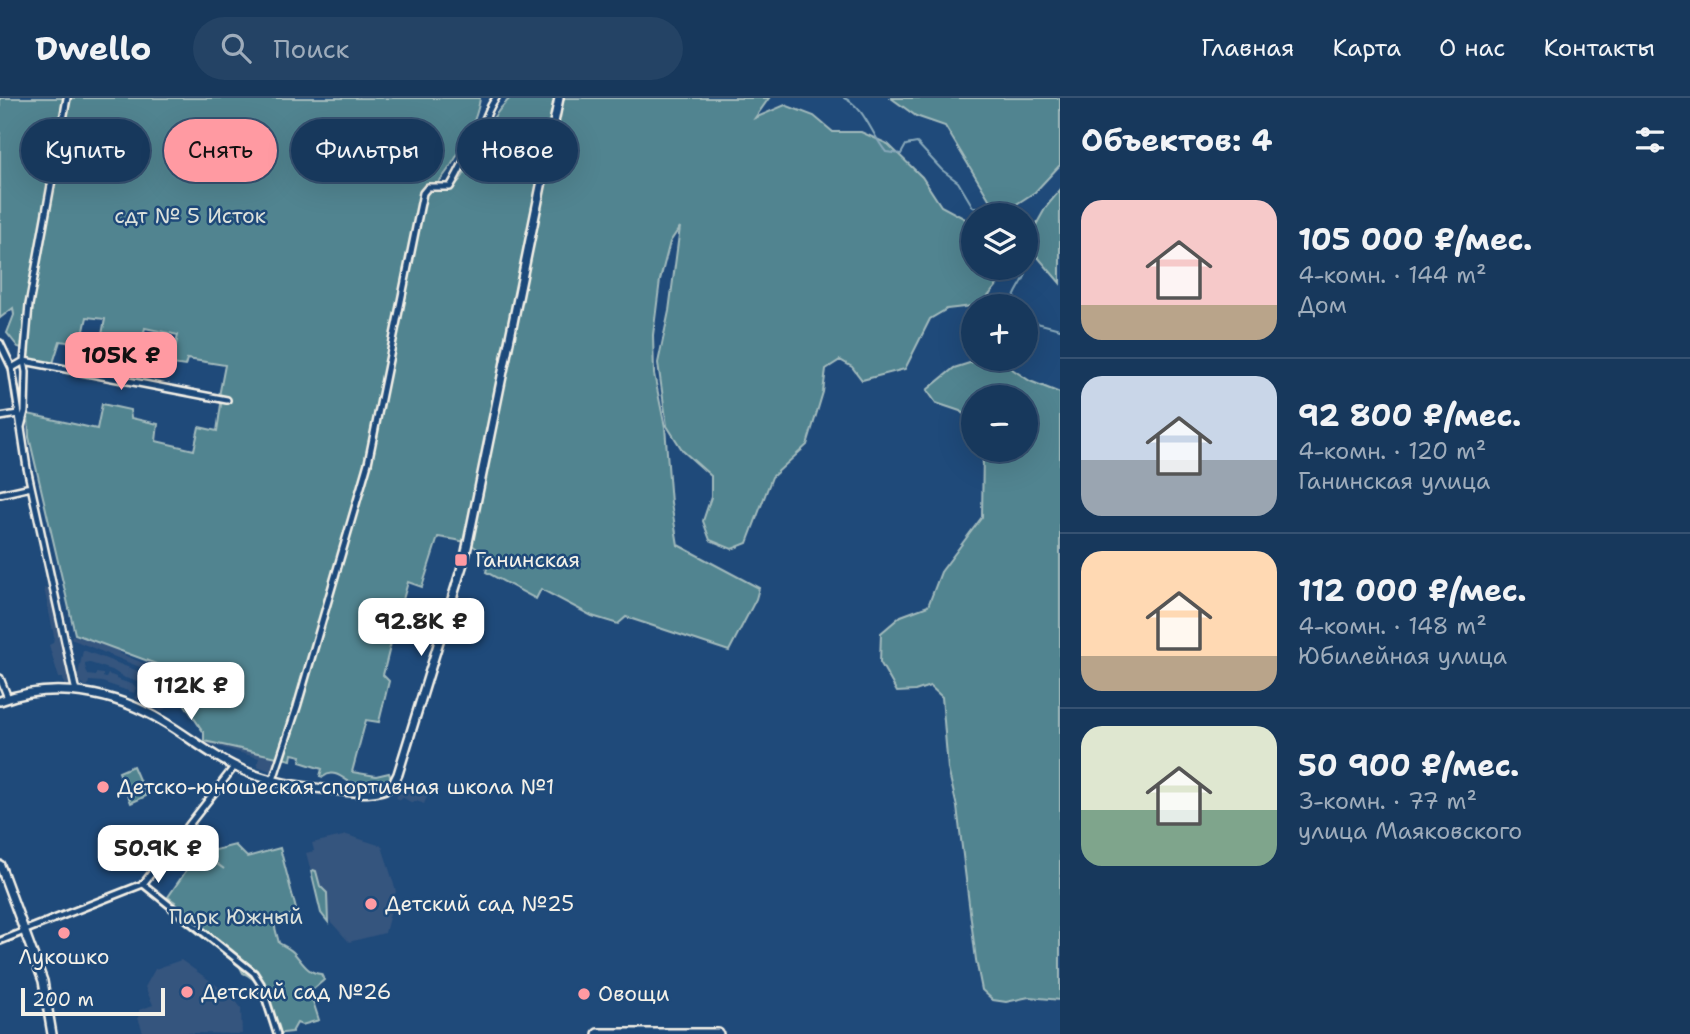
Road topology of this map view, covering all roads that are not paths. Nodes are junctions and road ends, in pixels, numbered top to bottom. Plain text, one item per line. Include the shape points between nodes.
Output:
1 (66, 98) edge
2 (496, 98) edge
3 (559, 98) edge
4 (0, 343) edge
5 (24, 361) junction
6 (12, 368) junction
7 (228, 400) dead end
8 (18, 414) junction
9 (0, 417) edge
10 (21, 430) junction
11 (31, 487) junction
12 (0, 495) edge
13 (0, 678) edge
14 (76, 692) junction
15 (4, 699) edge
16 (234, 766) junction
17 (273, 780) junction
18 (0, 865) edge
19 (143, 884) junction
20 (26, 930) junction
21 (0, 941) edge
22 (52, 1034) edge
23 (277, 1034) edge
24 (598, 1034) edge
25 (718, 1034) edge

1 - 5 street via 29,305
2 - 17 street via 450,187 426,188 423,193 368,463
3 - 17 street via 468,541 396,781 385,790 370,792
4 - 6 street
5 - 6 street
5 - 7 street
5 - 10 street via 27,382
6 - 8 street
8 - 9 street
8 - 10 street
10 - 11 street
11 - 12 street
11 - 14 street
13 - 15 street
14 - 15 street via 38,691
14 - 16 street via 109,697 148,713
16 - 17 street
16 - 19 street
18 - 20 street
19 - 20 street
19 - 23 street via 254,973
20 - 21 street
20 - 22 street via 43,981
24 - 25 main road

